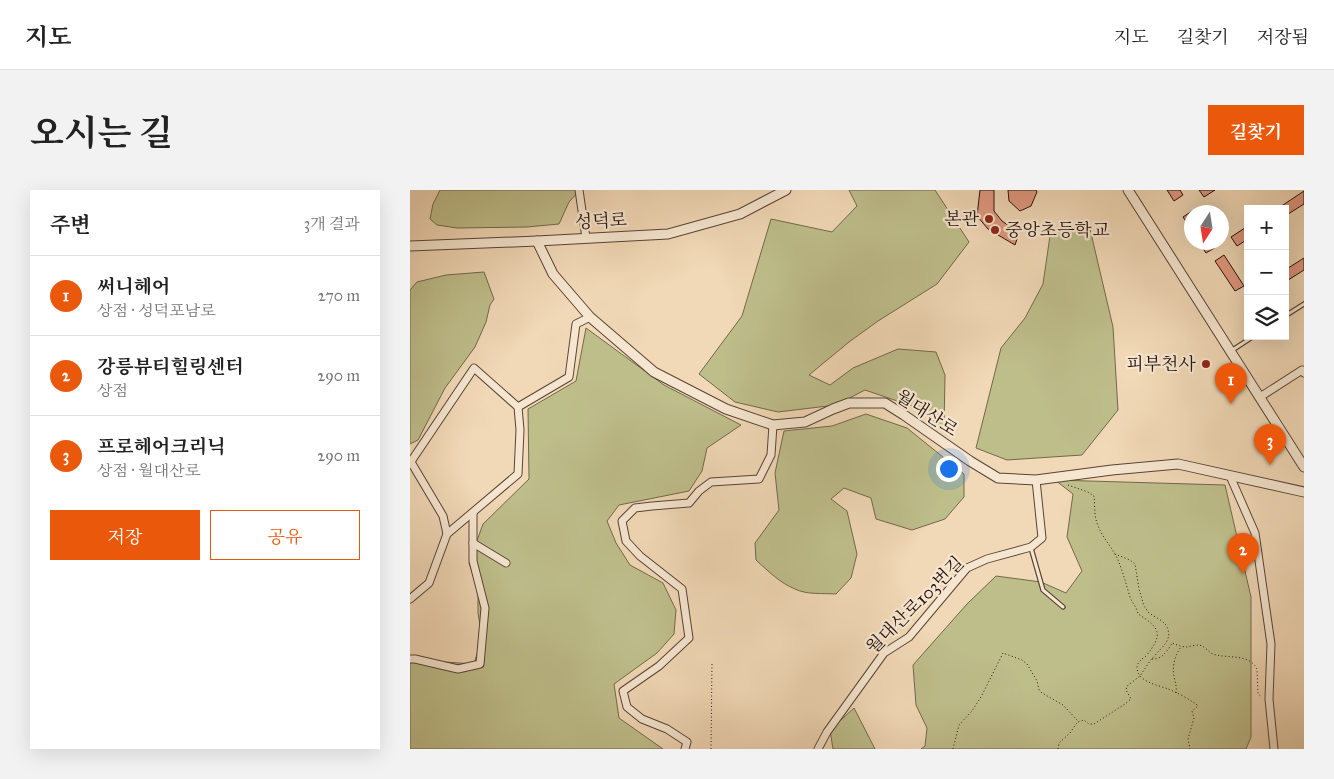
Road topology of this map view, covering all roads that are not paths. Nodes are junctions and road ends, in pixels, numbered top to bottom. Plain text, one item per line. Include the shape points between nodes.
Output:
1 (578, 190) edge
2 (786, 190) edge
3 (1128, 190) edge
4 (586, 238) junction
5 (537, 241) junction
6 (410, 246) edge
7 (1304, 304) edge
8 (1289, 313) edge
9 (590, 317) junction
10 (1248, 340) edge
11 (1231, 351) junction
12 (1304, 373) edge
13 (1260, 397) junction
14 (518, 407) junction
15 (773, 425) junction
16 (410, 463) edge
17 (1304, 467) edge
18 (1230, 476) junction
19 (1036, 480) junction
20 (1304, 492) edge
21 (473, 513) junction
22 (446, 534) junction
23 (473, 543) junction
24 (1031, 547) junction
25 (506, 564) dead end
26 (410, 599) edge
27 (1063, 607) dead end
28 (410, 659) edge
29 (686, 749) edge
30 (818, 749) edge
31 (1274, 749) edge

1 - 4 street
2 - 4 street, 성덕로 via 740,214 668,234
3 - 11 street
4 - 5 street, 성덕로
5 - 6 street, 성덕로
5 - 9 street, 월대산로 via 553,274
7 - 8 lane
9 - 14 street via 576,324 569,377
9 - 15 street, 월대산로 via 654,372 726,409
10 - 11 lane
11 - 13 street
12 - 13 street via 1302,370
13 - 17 street
14 - 16 street via 474,368
14 - 21 street via 518,474
15 - 19 street, 월대산로 via 805,422 849,403 885,403 998,478
15 - 29 street via 772,455 759,478 711,482 689,503 635,508 622,521 626,541 682,590 689,638 659,666 623,691 627,707 642,719 687,742
16 - 22 street via 443,516
18 - 19 street, 월대산로 via 1178,464
18 - 20 street, 월대산로
18 - 31 street via 1255,533 1271,644 1269,705
19 - 24 street via 1042,538
21 - 22 street
21 - 23 street
22 - 26 street via 429,583
23 - 25 street
23 - 28 street via 473,561 485,608 480,664 458,669
24 - 27 lane via 1043,590
24 - 30 street, 월대산로103번길 via 967,568 909,637 884,653

